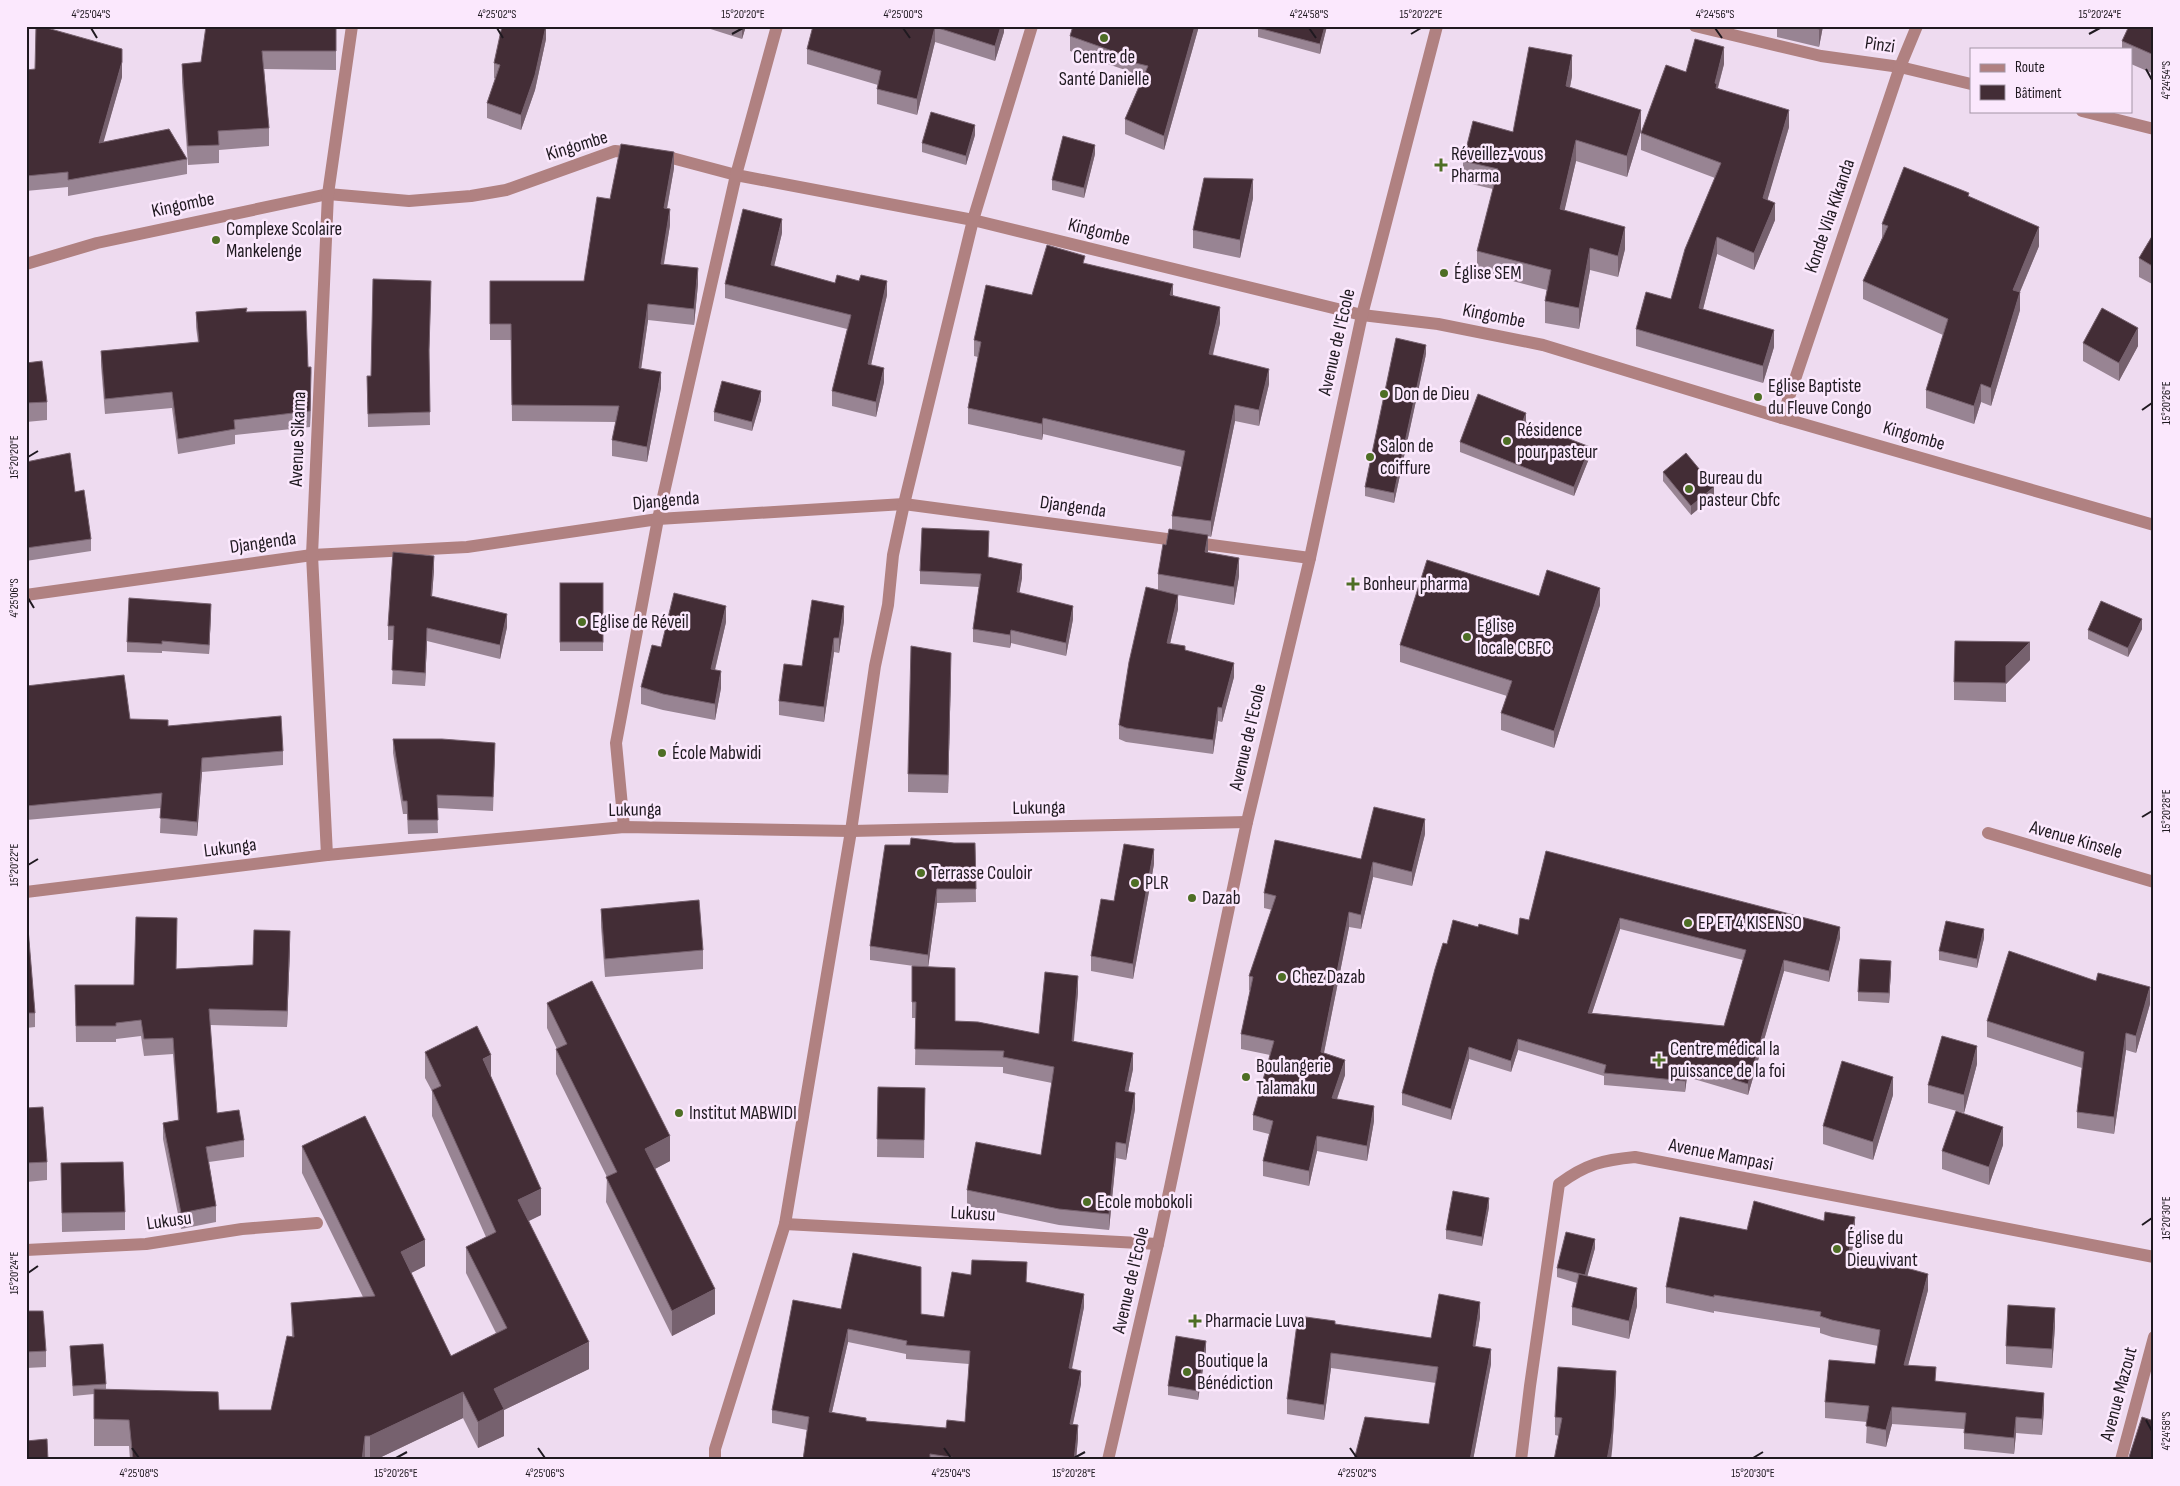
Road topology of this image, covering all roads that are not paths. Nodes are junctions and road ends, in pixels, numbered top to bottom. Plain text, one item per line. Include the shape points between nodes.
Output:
1 (352, 26) edge
2 (777, 26) edge
3 (1032, 26) edge
4 (1437, 26) edge
5 (1695, 26) edge
6 (1917, 26) edge
7 (1900, 67) junction
8 (1970, 84) edge
9 (2086, 112) edge
10 (2154, 129) edge
11 (736, 175) junction
12 (328, 194) junction
13 (973, 220) junction
14 (26, 264) edge
15 (1362, 315) junction
16 (1782, 418) junction
17 (904, 504) junction
18 (658, 519) junction
19 (2154, 525) edge
20 (312, 555) junction
21 (1310, 558) junction
22 (26, 595) edge
23 (1247, 822) junction
24 (624, 827) junction
25 (850, 831) junction
26 (1988, 833) dead end
27 (326, 855) junction
28 (2154, 882) edge
29 (26, 892) edge
30 (317, 1223) dead end
31 (785, 1224) junction
32 (1158, 1244) junction
33 (26, 1250) edge
34 (2154, 1256) edge
35 (2154, 1337) edge
36 (715, 1460) edge
37 (1108, 1460) edge
38 (1522, 1460) edge
39 (2121, 1460) edge

1 - 12 street, Avenue Sikama
2 - 11 street
3 - 13 street
4 - 15 street, Avenue de l'Ecole
5 - 7 street, Pinzi via 1821,56
6 - 7 street, Konde Vila Kikanda
7 - 8 street, Pinzi
7 - 16 street, Konde Vila Kikanda
9 - 10 street
11 - 12 street, Kingombe via 672,158 614,151 506,190 471,196 409,201
11 - 13 street, Kingombe
11 - 18 street
12 - 14 street, Kingombe via 97,242
12 - 20 street, Avenue Sikama
13 - 15 street, Kingombe
13 - 17 street
15 - 16 street, Kingombe via 1438,324 1543,345
15 - 21 street, Avenue de l'Ecole
16 - 19 street, Kingombe
17 - 18 street, Djangenda
17 - 21 street, Djangenda
17 - 25 street via 893,554 888,605 875,666
18 - 20 street, Djangenda via 467,547
18 - 24 street via 616,743
20 - 22 street, Djangenda
20 - 27 street, Avenue Sikama
21 - 23 street, Avenue de l'Ecole
23 - 25 street, Lukunga
23 - 32 street, Avenue de l'Ecole
24 - 25 street, Lukunga
24 - 27 street, Lukunga
25 - 31 street
26 - 28 street, Avenue Kinsele
27 - 29 street, Lukunga
30 - 33 street, Lukusu via 242,1229 146,1244
31 - 32 street, Lukusu
31 - 36 street
32 - 37 street, Avenue de l'Ecole
34 - 38 street, Avenue Mampasi via 1635,1158 1609,1160 1578,1170 1559,1184
35 - 39 street, Avenue Mazout

